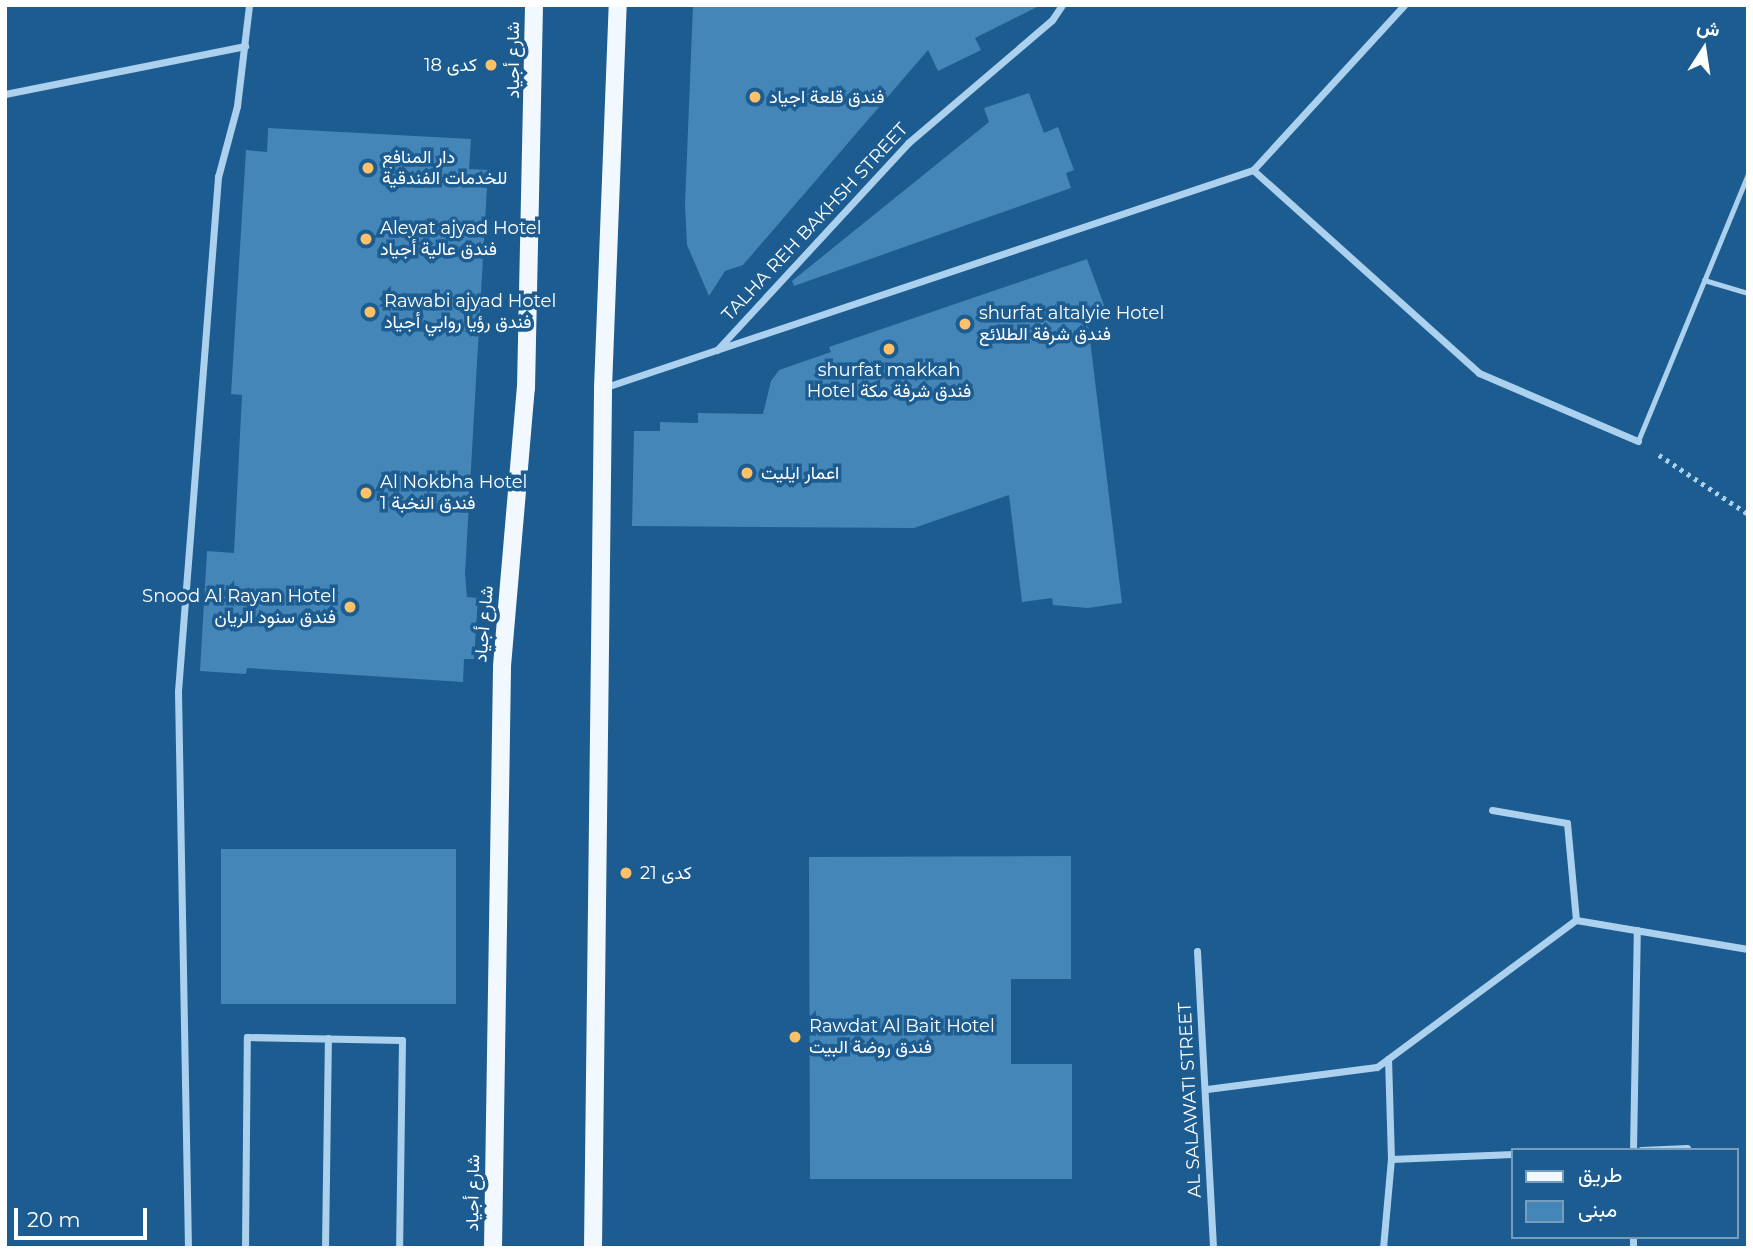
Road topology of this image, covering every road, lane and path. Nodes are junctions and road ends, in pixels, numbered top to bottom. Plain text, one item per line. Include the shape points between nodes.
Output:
1 (249, 5) edge
2 (534, 5) edge
3 (618, 5) edge
4 (1062, 5) edge
5 (1404, 5) edge
6 (245, 46) junction
7 (5, 94) edge
8 (1253, 170) junction
9 (1748, 174) edge
10 (1704, 280) junction
11 (1748, 293) edge
12 (716, 350) junction
13 (603, 388) junction
14 (1638, 441) junction
15 (1748, 514) edge
16 (1492, 810) dead end
17 (1576, 920) junction
18 (1637, 930) junction
19 (1748, 949) edge
20 (1197, 951) dead end
21 (328, 1038) junction
22 (1388, 1059) junction
23 (1207, 1090) junction
24 (1687, 1147) dead end
25 (1633, 1148) edge
26 (1672, 1148) edge
27 (1512, 1154) edge
28 (1391, 1159) junction
29 (188, 1248) edge
30 (245, 1248) edge
31 (326, 1248) edge
32 (400, 1248) edge
33 (493, 1248) edge
34 (593, 1248) edge
35 (1213, 1248) edge
36 (1383, 1248) edge

1 - 6 street
2 - 33 main road, شارع أجياد via 526,388 502,666
3 - 13 main road
4 - 12 street, TALHA REH BAKHSH STREET via 1052,20 908,143
5 - 8 street
6 - 7 street
6 - 29 street via 237,106 218,177 178,691
8 - 12 street
8 - 14 street via 1479,373
9 - 10 lane
10 - 11 lane
10 - 14 lane
12 - 13 street
13 - 34 main road
14 - 15 path
16 - 17 street via 1567,823
17 - 18 street
17 - 22 street
18 - 19 street
18 - 25 street
20 - 23 street, AL SALAWATI STREET
21 - 30 street via 247,1037
21 - 31 street
21 - 32 street via 402,1040
22 - 23 street via 1377,1067
22 - 28 street
23 - 35 street, AL SALAWATI STREET
24 - 26 street
27 - 28 street
28 - 36 street

